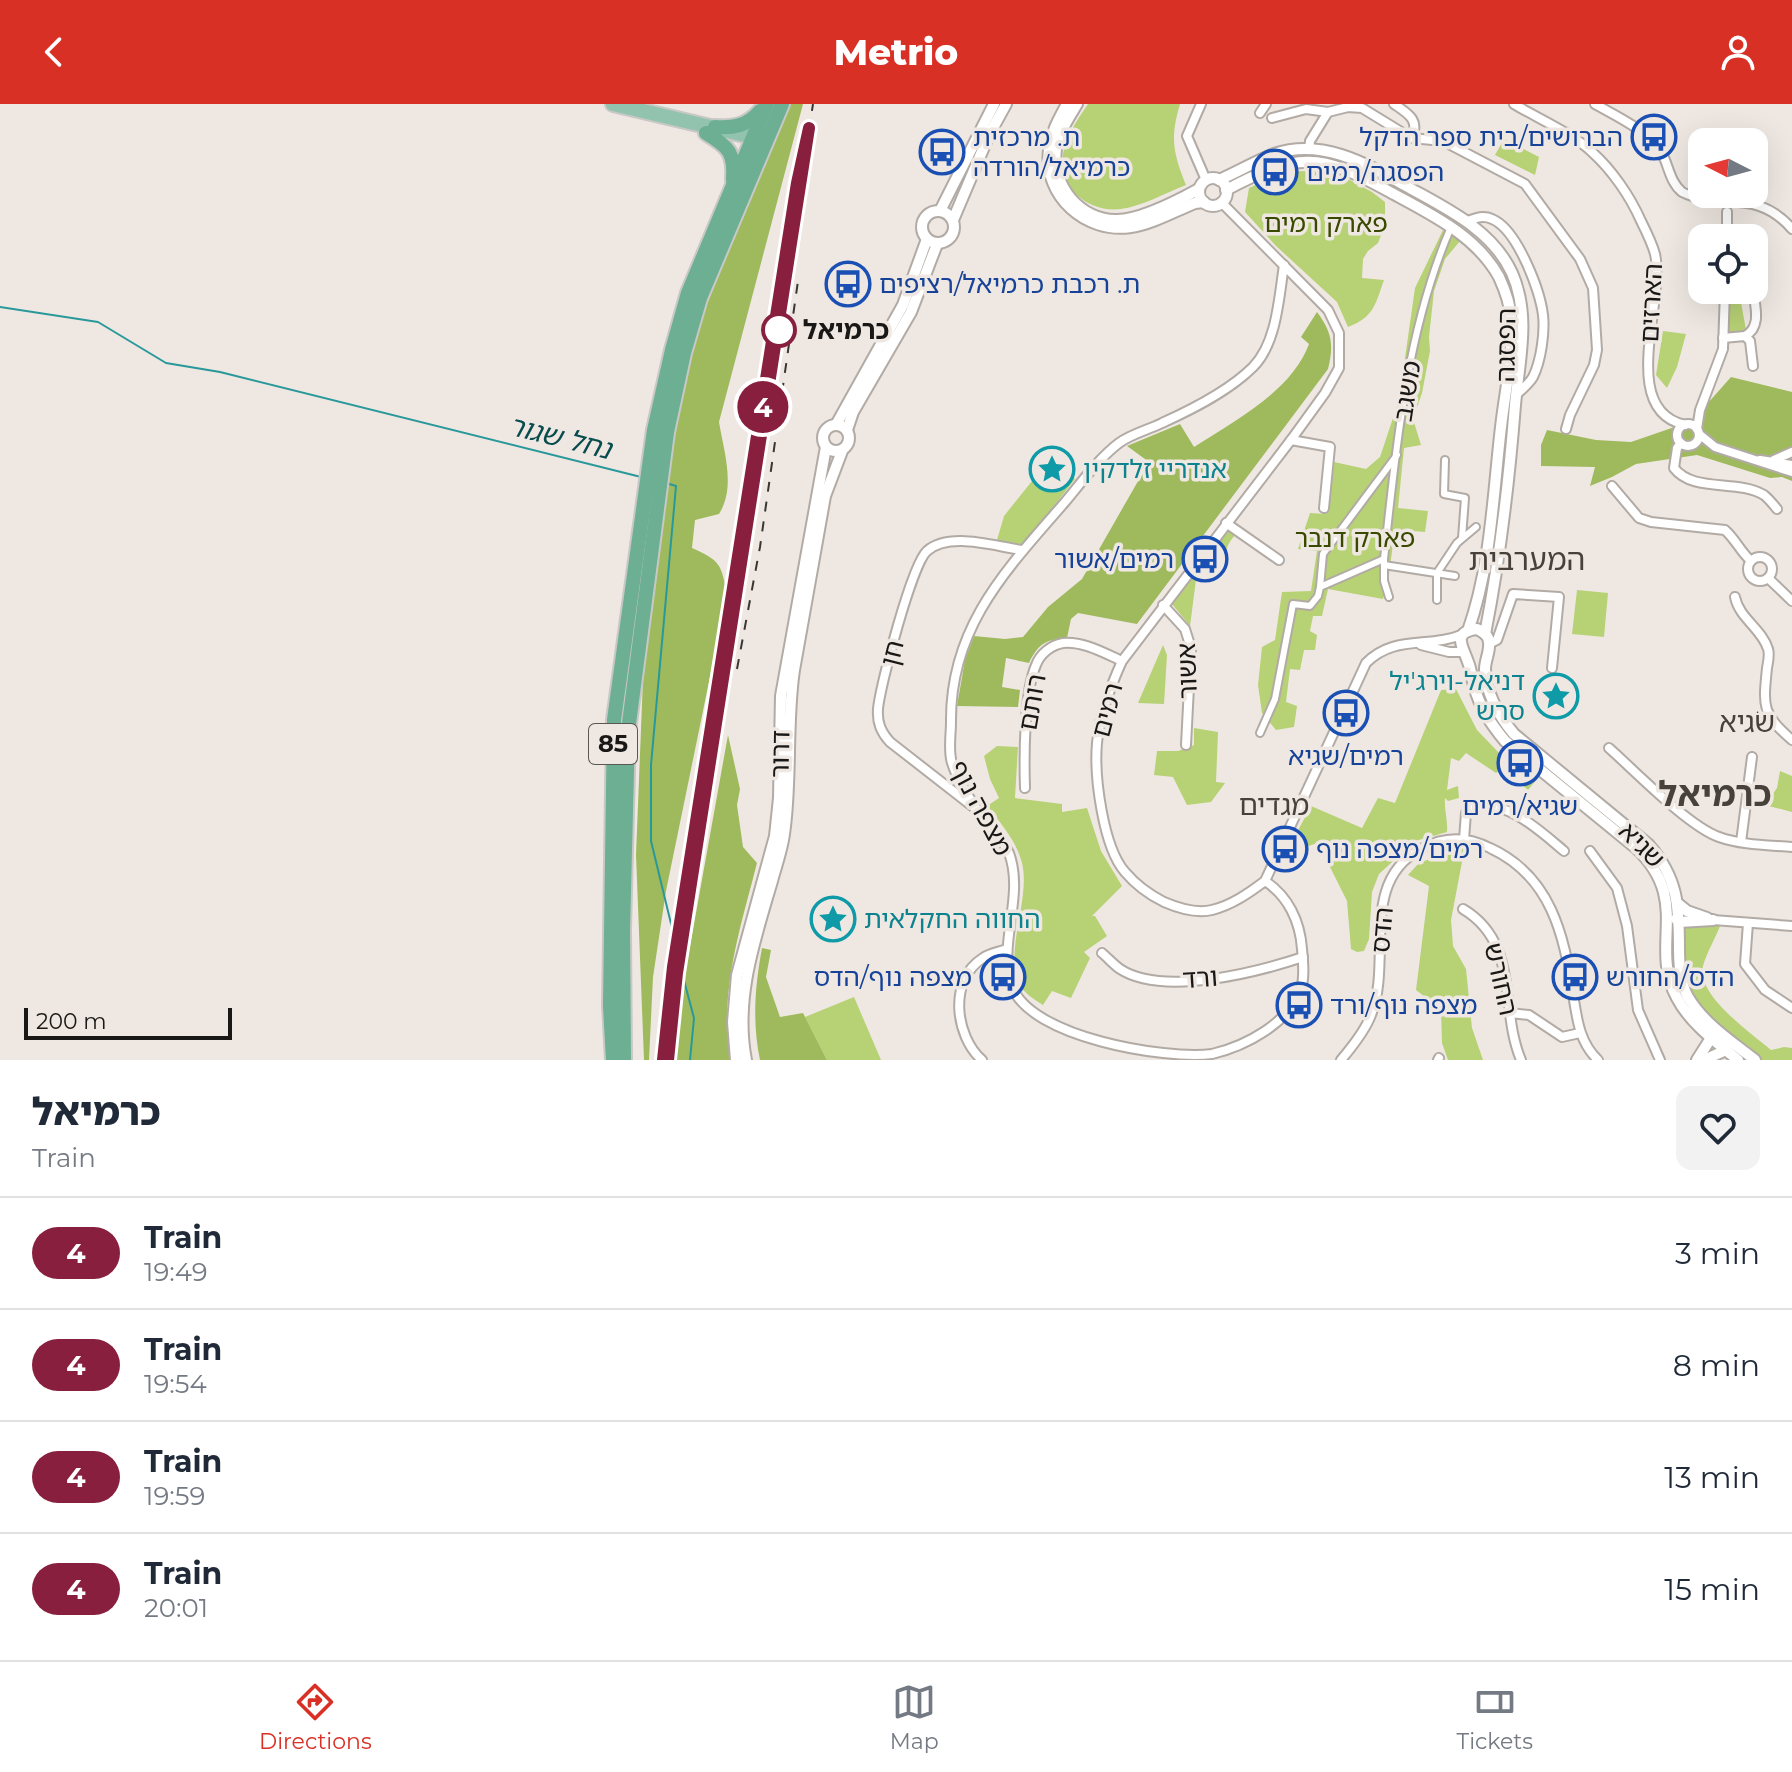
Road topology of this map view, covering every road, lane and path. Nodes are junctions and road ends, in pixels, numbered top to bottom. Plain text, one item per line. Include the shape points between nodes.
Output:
1 (613, 104) edge
2 (766, 104) edge
3 (782, 104) edge
4 (994, 104) edge
5 (1006, 104) edge
6 (1067, 104) edge
7 (1077, 104) edge
8 (1201, 104) edge
9 (1266, 104) edge
10 (1394, 104) edge
11 (1514, 104) edge
12 (1595, 104) edge
13 (1328, 112) junction
14 (1260, 113) dead end
15 (1272, 118) dead end
16 (710, 130) junction
17 (1411, 138) junction
18 (755, 143) junction
19 (1309, 155) junction
20 (969, 168) junction
21 (1219, 180) junction
22 (1202, 185) junction
23 (732, 187) junction
24 (1226, 190) junction
25 (1204, 202) junction
26 (1221, 202) junction
27 (940, 211) junction
28 (1727, 212) dead end
29 (953, 220) junction
30 (1468, 221) junction
31 (1727, 224) edge
32 (1451, 227) junction
33 (1792, 229) edge
34 (932, 241) junction
35 (1284, 265) junction
36 (1724, 304) edge
37 (1755, 304) edge
38 (1745, 336) junction
39 (1723, 338) junction
40 (1753, 366) dead end
41 (1510, 395) junction
42 (1700, 410) junction
43 (1666, 415) junction
44 (1686, 425) junction
45 (841, 427) junction
46 (1566, 429) dead end
47 (1698, 432) junction
48 (1291, 440) junction
49 (1683, 441) junction
50 (826, 447) junction
51 (1715, 447) junction
52 (842, 451) junction
53 (1792, 452) edge
54 (1397, 455) junction
55 (1445, 460) dead end
56 (1755, 460) junction
57 (1772, 460) junction
58 (1792, 465) edge
59 (1792, 472) edge
60 (654, 480) junction
61 (1612, 486) dead end
62 (1324, 508) dead end
63 (1777, 509) dead end
64 (1226, 523) junction
65 (1476, 527) dead end
66 (1462, 538) junction
67 (1023, 550) junction
68 (1279, 560) dead end
69 (1751, 561) junction
70 (1384, 562) junction
71 (1437, 573) junction
72 (1455, 576) dead end
73 (1768, 578) junction
74 (1320, 587) junction
75 (1389, 597) dead end
76 (1735, 597) dead end
77 (1437, 600) dead end
78 (1792, 601) edge
79 (1163, 605) junction
80 (1466, 633) junction
81 (1421, 644) junction
82 (1487, 644) junction
83 (1464, 653) junction
84 (1122, 661) junction
85 (1552, 668) dead end
86 (1260, 733) dead end
87 (1792, 740) edge
88 (1186, 745) dead end
89 (1609, 748) dead end
90 (1752, 757) dead end
91 (1025, 788) dead end
92 (979, 812) junction
93 (1464, 839) junction
94 (1741, 842) junction
95 (1792, 847) edge
96 (1564, 851) dead end
97 (1590, 851) dead end
98 (1265, 881) junction
99 (1677, 903) junction
100 (1463, 909) dead end
101 (1667, 911) junction
102 (1713, 920) junction
103 (1679, 922) junction
104 (1748, 923) junction
105 (1792, 926) edge
106 (1007, 949) junction
107 (1102, 953) dead end
108 (1303, 957) junction
109 (1792, 1008) edge
110 (1510, 1013) junction
111 (1580, 1033) junction
112 (1724, 1035) junction
113 (1711, 1038) junction
114 (1726, 1050) junction
115 (613, 1060) edge
116 (624, 1060) edge
117 (736, 1060) edge
118 (746, 1060) edge
119 (982, 1060) edge
120 (1341, 1060) edge
121 (1521, 1060) edge
122 (1598, 1060) edge
123 (1660, 1060) edge
124 (1697, 1060) edge
125 (1704, 1060) edge
126 (1738, 1060) edge
127 (1755, 1060) edge

1 - 16 main road
2 - 16 highway via 749,122
2 - 18 highway, 85
3 - 18 highway, 85
4 - 20 street
5 - 20 street
6 - 25 street via 1052,132 1049,164 1059,195 1076,215 1103,226 1133,227
7 - 22 street via 1055,153 1065,192 1080,209 1103,220 1129,219
8 - 22 street via 1187,136
9 - 14 street
10 - 17 street via 1415,122
11 - 43 street, הארזים via 1590,150 1640,218 1656,256 1648,360 1651,398
12 - 33 street via 1655,144 1682,192 1754,204
13 - 15 street via 1306,109
13 - 17 street via 1362,108
13 - 19 street via 1310,141
16 - 18 main road
16 - 23 highway via 731,154
17 - 46 street via 1443,141 1525,184 1587,272 1597,350
18 - 23 highway, 85
18 - 60 highway, 85 via 700,298
19 - 21 street, הפסגה via 1276,154
19 - 24 street, הפסגה
19 - 30 street, הפסגה via 1356,159
19 - 32 street, הפסגה via 1350,170
20 - 27 street
20 - 29 street
21 - 22 street
21 - 24 street
22 - 25 street
23 - 60 highway, 85 via 678,324 660,400
24 - 26 street
25 - 26 street
26 - 35 street, רמים
27 - 29 street
27 - 34 street via 924,219 923,232
28 - 31 street
29 - 34 street via 949,240
30 - 41 street, הפסגה via 1503,257 1519,295 1523,342
30 - 41 street, הפסגה via 1479,217 1500,224 1539,293 1543,322 1534,375
32 - 41 street, הפסגה via 1480,251 1508,299
32 - 54 street, משגב via 1409,366
34 - 45 street
35 - 48 street, רמים via 1328,310 1339,333 1339,368
35 - 67 street, מצפה נוף via 1269,342 1255,366 1218,393 1119,443
36 - 39 street
37 - 38 street via 1757,323
38 - 39 street
38 - 40 street
39 - 42 street
41 - 80 street, הפסגה via 1485,566
41 - 82 street, הפסגה via 1500,548
42 - 44 street
42 - 47 street
43 - 44 street
43 - 49 street, הארזים
44 - 47 street
44 - 49 street via 1680,428
45 - 50 street via 824,433
45 - 52 street via 850,440
47 - 49 street via 1696,442
47 - 51 street
48 - 62 street via 1330,447
48 - 64 street, רמים
49 - 51 street
49 - 63 street via 1674,468 1679,475 1748,488 1766,496
50 - 52 street
50 - 117 street, דרור via 781,696 775,836 737,975
51 - 56 street
52 - 118 street, דרור via 825,496 794,670 784,838 746,977
53 - 57 street
54 - 70 street, משגב
54 - 74 street via 1323,554
55 - 66 street via 1444,494 1465,498
56 - 57 street
56 - 59 street
57 - 58 street
60 - 115 highway, 85 via 614,720
60 - 116 highway, 85 via 628,731
61 - 69 street via 1639,518 1725,530
64 - 68 street
64 - 79 street, רמים
65 - 66 street
66 - 71 street
67 - 92 street, מצפה נוף via 979,610 957,663 950,699 951,762
67 - 92 street, חן via 947,541 927,551 904,602 878,708 880,731 890,742
69 - 73 street via 1751,578
69 - 73 street via 1761,557 1769,562
70 - 71 street
70 - 74 street
70 - 75 street, משגב
71 - 72 street
71 - 77 street
73 - 78 street
74 - 86 street via 1310,606 1293,604 1275,699
76 - 87 street via 1737,608 1770,652 1766,710
79 - 84 street, רמים
79 - 88 street, אשור via 1185,629 1191,648
80 - 81 street
80 - 82 street via 1477,629
80 - 83 street via 1460,643
81 - 83 street
81 - 98 street via 1396,644 1366,663
82 - 83 street via 1473,658
82 - 85 street via 1497,640 1513,594 1559,597
82 - 99 street, שגיא via 1487,683 1506,725 1649,845 1671,877
83 - 101 street, שגיא via 1481,705 1498,732 1653,865
84 - 91 street, רותם via 1079,644 1046,650 1035,665 1031,689
84 - 98 street, רמים via 1101,716 1097,769 1107,834 1123,870 1150,895 1179,909 1209,911
89 - 94 street via 1695,824
90 - 94 street
92 - 106 street, מצפה נוף via 1008,851 1014,883
93 - 96 street via 1466,813 1484,805 1527,822
93 - 111 street via 1513,862 1552,908 1565,942
93 - 120 street, הדס via 1418,850 1388,880 1371,1015
94 - 95 street
97 - 123 street via 1617,888 1638,1010
98 - 108 street, מצפה נוף via 1295,916
99 - 102 street
99 - 103 street, שגיא
100 - 110 street, החורש via 1488,928 1494,941
101 - 103 street
101 - 113 street, שגיא via 1671,984 1677,999
102 - 103 street
102 - 104 street
103 - 112 street, שגיא via 1679,960 1688,996
104 - 105 street
104 - 109 street via 1745,964 1765,990
106 - 108 street, מצפה נוף via 1013,990 1032,1013 1116,1046 1179,1055 1211,1054 1243,1043 1280,1020 1301,988
106 - 119 street via 983,957 963,987 964,1035
107 - 108 street, ורד via 1122,970 1164,980 1207,980
110 - 111 street via 1529,1015 1562,1037
110 - 121 street, החורש
111 - 122 street
112 - 113 street
112 - 127 street, שגיא
113 - 114 street, שגיא
113 - 124 street
114 - 125 street
114 - 126 street, שגיא

